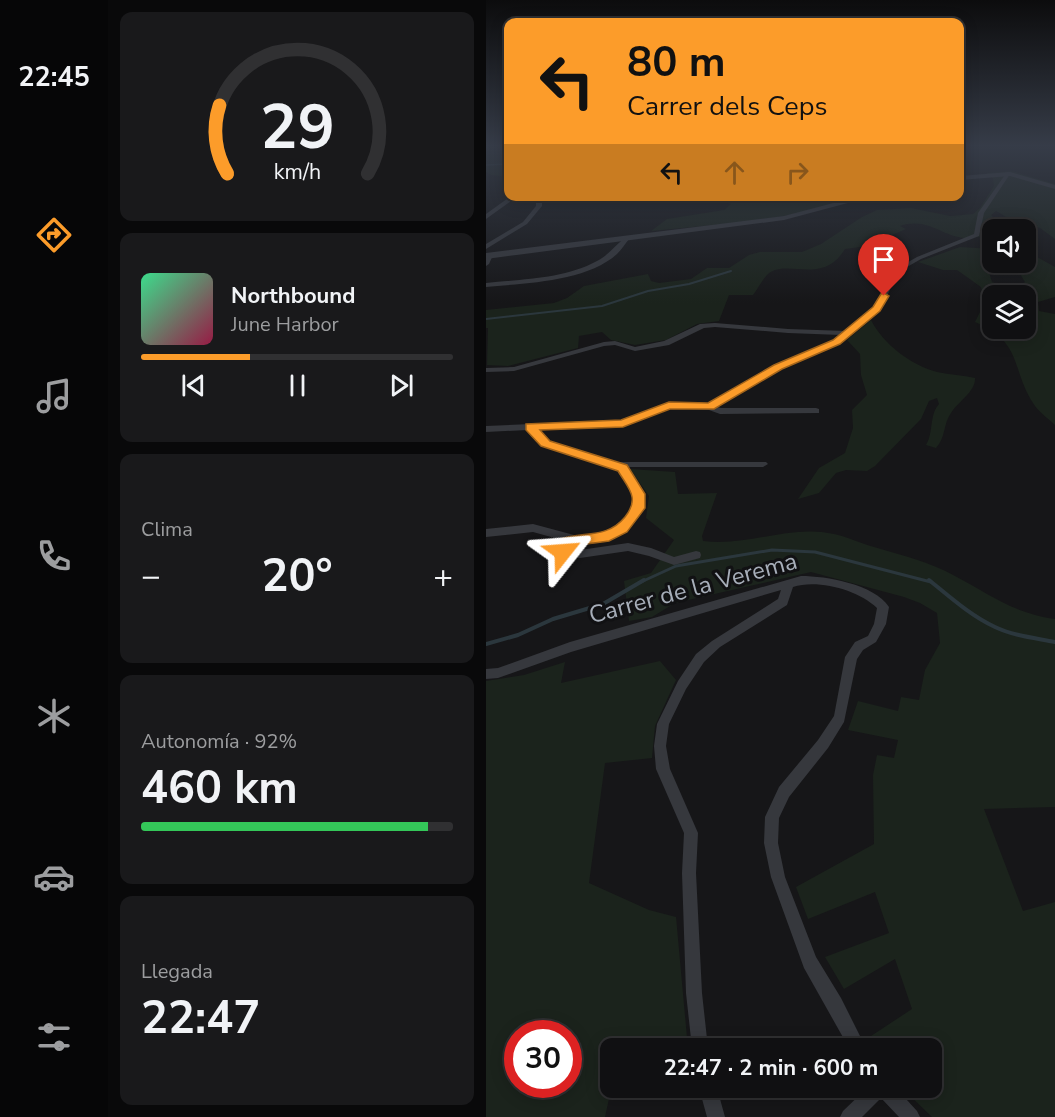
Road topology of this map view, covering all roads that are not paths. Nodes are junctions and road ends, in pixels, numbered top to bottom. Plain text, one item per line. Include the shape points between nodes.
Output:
1 (989, 198) edge
2 (508, 201) edge
3 (540, 201) edge
4 (851, 201) edge
5 (486, 217) edge
6 (632, 240) junction
7 (606, 242) junction
8 (617, 251) junction
9 (487, 255) edge
10 (486, 285) edge
11 (849, 333) junction
12 (486, 370) edge
13 (710, 407) junction
14 (816, 411) dead end
15 (530, 427) junction
16 (486, 429) edge
17 (611, 464) junction
18 (763, 464) dead end
19 (486, 533) edge
20 (575, 539) junction
21 (696, 555) dead end
22 (788, 584) junction
23 (486, 674) edge
24 (699, 1038) edge
25 (853, 1038) edge
26 (711, 1098) edge
27 (869, 1098) edge
28 (893, 1098) edge
29 (716, 1117) edge
30 (849, 1117) edge
31 (911, 1117) edge

1 - 11 street via 981,213 977,235 905,266 891,280 877,309
2 - 5 street
3 - 9 street via 540,206 525,224
4 - 6 street via 784,218
6 - 7 street
6 - 8 street
7 - 8 street
7 - 9 street
8 - 10 street via 579,271
11 - 12 street via 703,326 666,343 635,349 604,344 514,369
11 - 13 street via 823,349 778,367
13 - 14 street via 720,411
13 - 15 street via 669,405 623,423
15 - 16 street
15 - 17 street via 546,443
17 - 18 street
17 - 20 street via 622,468 639,494 639,508 622,529 609,536
19 - 20 street via 533,528
20 - 21 street via 565,543 563,552 580,554 628,548 674,561
22 - 23 street, Carrer de la Verema
22 - 24 street via 783,602 700,658 663,724 663,769 691,833 689,873
22 - 25 street, Carrer de la Verema via 815,580 836,585 878,600 883,607 872,639 859,646 851,657 840,718 784,792 772,817 771,843 778,877 810,962
26 - 29 street
27 - 30 street
28 - 31 street

